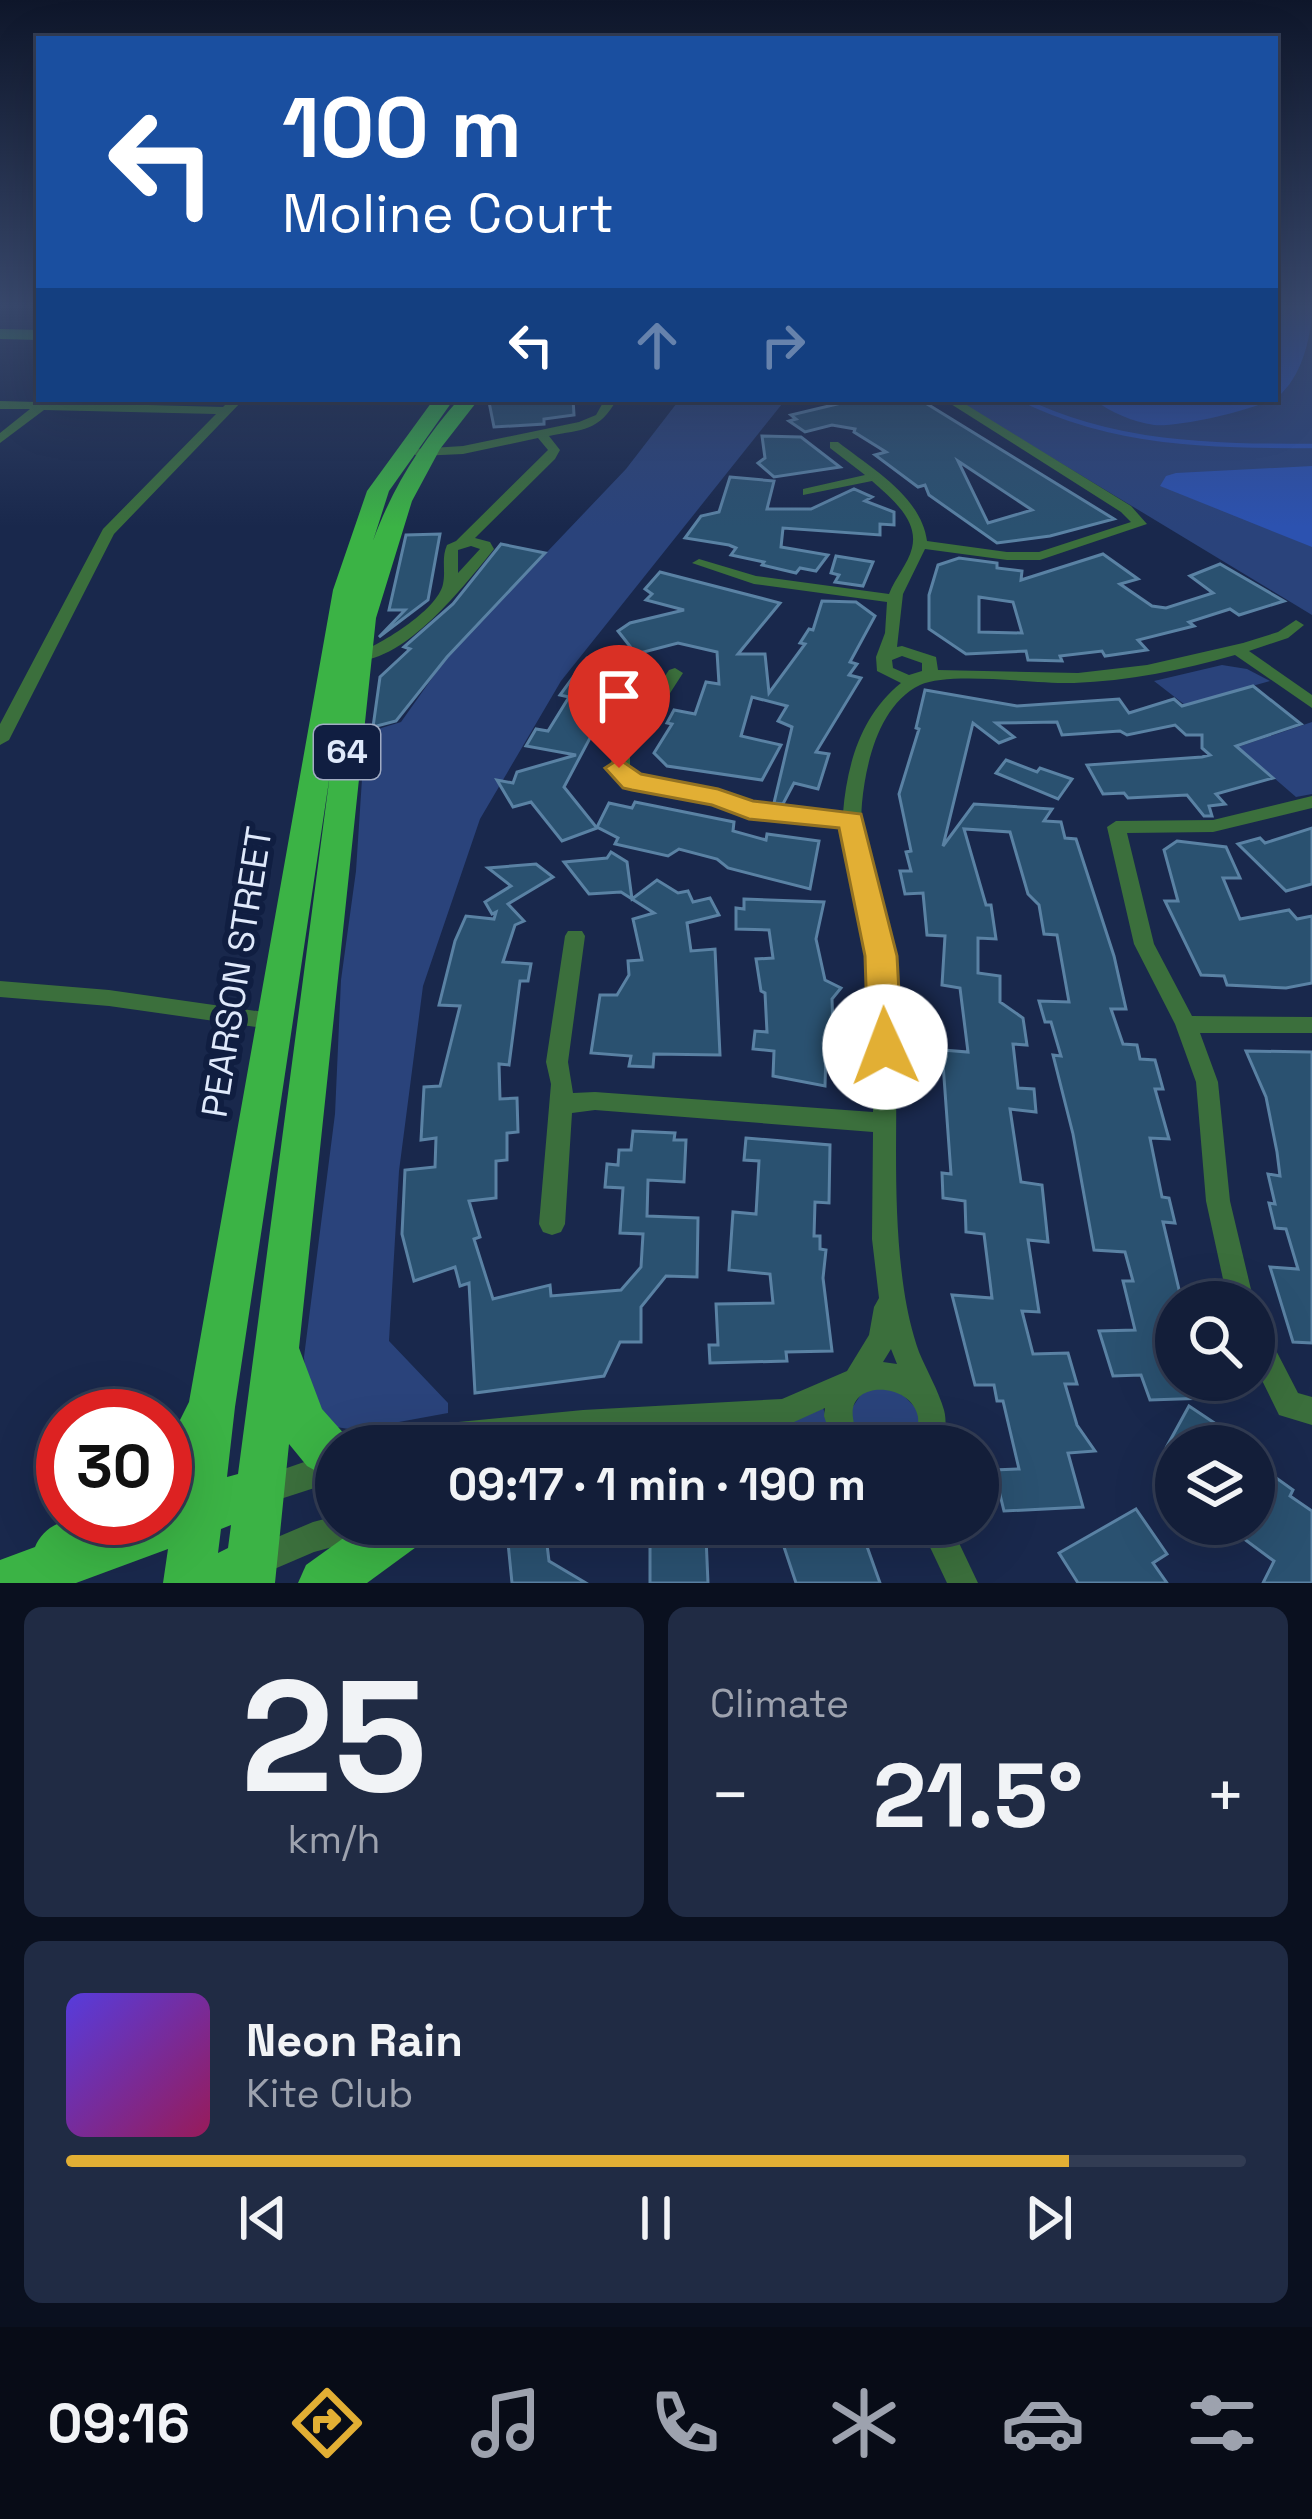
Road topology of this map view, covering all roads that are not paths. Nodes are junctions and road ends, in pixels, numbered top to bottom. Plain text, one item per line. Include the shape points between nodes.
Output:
1 (442, 402) edge
2 (466, 402) edge
3 (609, 402) edge
4 (954, 402) edge
5 (0, 405) edge
6 (233, 405) edge
7 (41, 406) junction
8 (541, 434) junction
9 (0, 440) edge
10 (834, 445) dead end
11 (413, 452) junction
12 (870, 478) junction
13 (808, 492) dead end
14 (471, 541) junction
15 (920, 544) junction
16 (700, 562) dead end
17 (474, 563) junction
18 (448, 564) junction
19 (448, 589) junction
20 (894, 599) junction
21 (897, 623) junction
22 (1296, 625) dead end
23 (1238, 650) junction
24 (925, 656) junction
25 (358, 658) junction
26 (883, 662) junction
27 (675, 673) dead end
28 (1001, 677) junction
29 (921, 678) junction
30 (1312, 703) edge
31 (882, 713) junction
32 (0, 740) edge
33 (1312, 802) edge
34 (851, 820) junction
35 (575, 936) dead end
36 (0, 989) edge
37 (278, 1022) junction
38 (1186, 1024) junction
39 (1312, 1024) edge
40 (560, 1104) junction
41 (885, 1123) junction
42 (551, 1224) dead end
43 (1236, 1281) edge
44 (889, 1290) junction
45 (277, 1348) junction
46 (1275, 1377) edge
47 (855, 1381) junction
48 (925, 1397) junction
49 (212, 1407) junction
50 (1312, 1411) edge
51 (573, 1425) edge
52 (840, 1425) edge
53 (933, 1425) edge
54 (315, 1441) edge
55 (192, 1445) edge
56 (315, 1470) edge
57 (260, 1490) junction
58 (198, 1511) junction
59 (315, 1537) edge
60 (65, 1545) edge
61 (376, 1545) edge
62 (944, 1545) edge
63 (23, 1576) edge
64 (237, 1577) edge
65 (188, 1583) edge
66 (324, 1583) edge
67 (963, 1583) edge

1 - 11 main road, PEARSON STREET / 64
2 - 11 main road, PEARSON STREET / 64
3 - 8 street via 594,422
4 - 15 street via 1140,524 1040,556
5 - 7 street
6 - 7 street
6 - 32 street via 108,532
7 - 9 street
8 - 11 street
8 - 14 street via 553,454
10 - 12 street
11 - 25 main road, PEARSON STREET / 64 via 385,531
11 - 37 main road, PEARSON STREET / 64 via 378,491 345,590
12 - 13 street
12 - 15 street via 914,514
14 - 17 street via 487,549
14 - 18 street via 452,548
15 - 20 street
16 - 20 street via 754,580
17 - 18 street
17 - 19 street
18 - 19 street
19 - 25 street via 392,647
20 - 21 street
21 - 24 street
21 - 26 street
22 - 23 street
23 - 28 street via 1133,675
23 - 30 street
24 - 26 street via 902,651
24 - 28 street
24 - 29 street via 933,669
25 - 45 main road, PEARSON STREET / 64
26 - 29 street via 899,679
26 - 31 street
27 - 34 street via 621,755 623,776 749,810
28 - 29 street
29 - 31 street
31 - 34 street via 857,772
33 - 38 street via 1213,826 1116,827 1144,944
34 - 41 street via 881,956
35 - 40 street via 557,1062
36 - 37 street
37 - 49 main road, PEARSON STREET / 64
38 - 39 street
38 - 43 street via 1207,1082 1218,1201
40 - 41 street
40 - 42 street
41 - 44 street
44 - 47 street via 882,1339
44 - 48 street via 902,1353
45 - 54 main road
45 - 57 main road, PEARSON STREET / 64
46 - 50 street via 1289,1405
47 - 48 street via 885,1373
47 - 51 street via 783,1413
47 - 52 street via 838,1405
48 - 53 street
49 - 55 main road
49 - 58 main road, PEARSON STREET / 64
56 - 57 street
57 - 58 main road
57 - 64 main road, PEARSON STREET / 64
58 - 63 main road
58 - 65 main road, PEARSON STREET / 64
59 - 64 street
60 - 63 main road
61 - 66 main road
62 - 67 street

